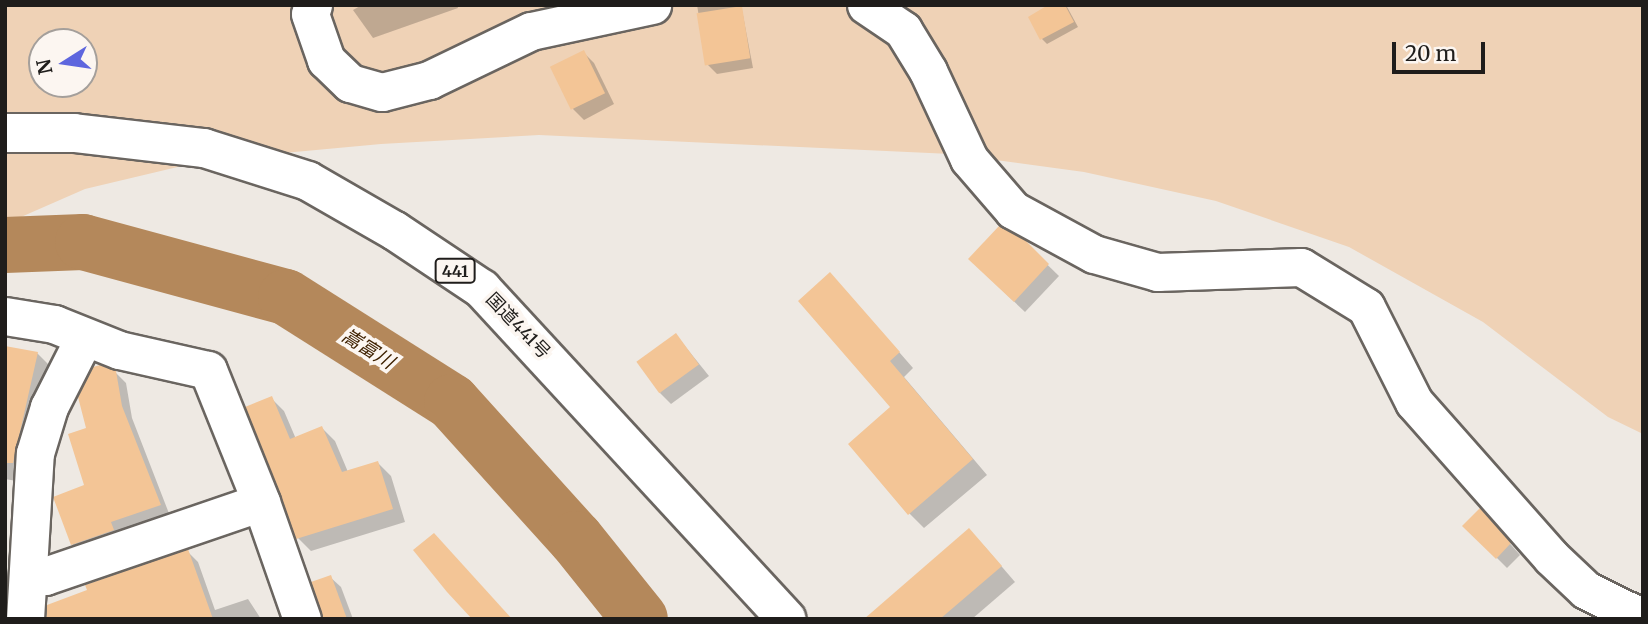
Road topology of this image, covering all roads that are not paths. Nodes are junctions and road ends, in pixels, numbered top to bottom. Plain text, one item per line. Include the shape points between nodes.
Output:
1 (313, 5) edge
2 (652, 5) edge
3 (866, 5) edge
4 (5, 133) edge
5 (5, 316) edge
6 (84, 338) junction
7 (261, 502) junction
8 (28, 577) junction
9 (1643, 618) edge
10 (25, 619) edge
11 (302, 619) edge
12 (786, 619) edge

1 - 2 street via 310,13 327,60 351,83 382,92 429,80 531,31
3 - 9 street via 903,30 928,71 969,159 1013,210 1094,254 1157,272 1301,267 1366,307 1414,402 1551,557 1586,590
4 - 12 highway, 国道441号 / 441 via 74,133 204,148 308,181 395,231 482,289
5 - 6 street via 54,324
6 - 7 street via 208,370
6 - 8 street via 49,407 35,453
7 - 8 street via 45,576
7 - 11 street
8 - 10 street

